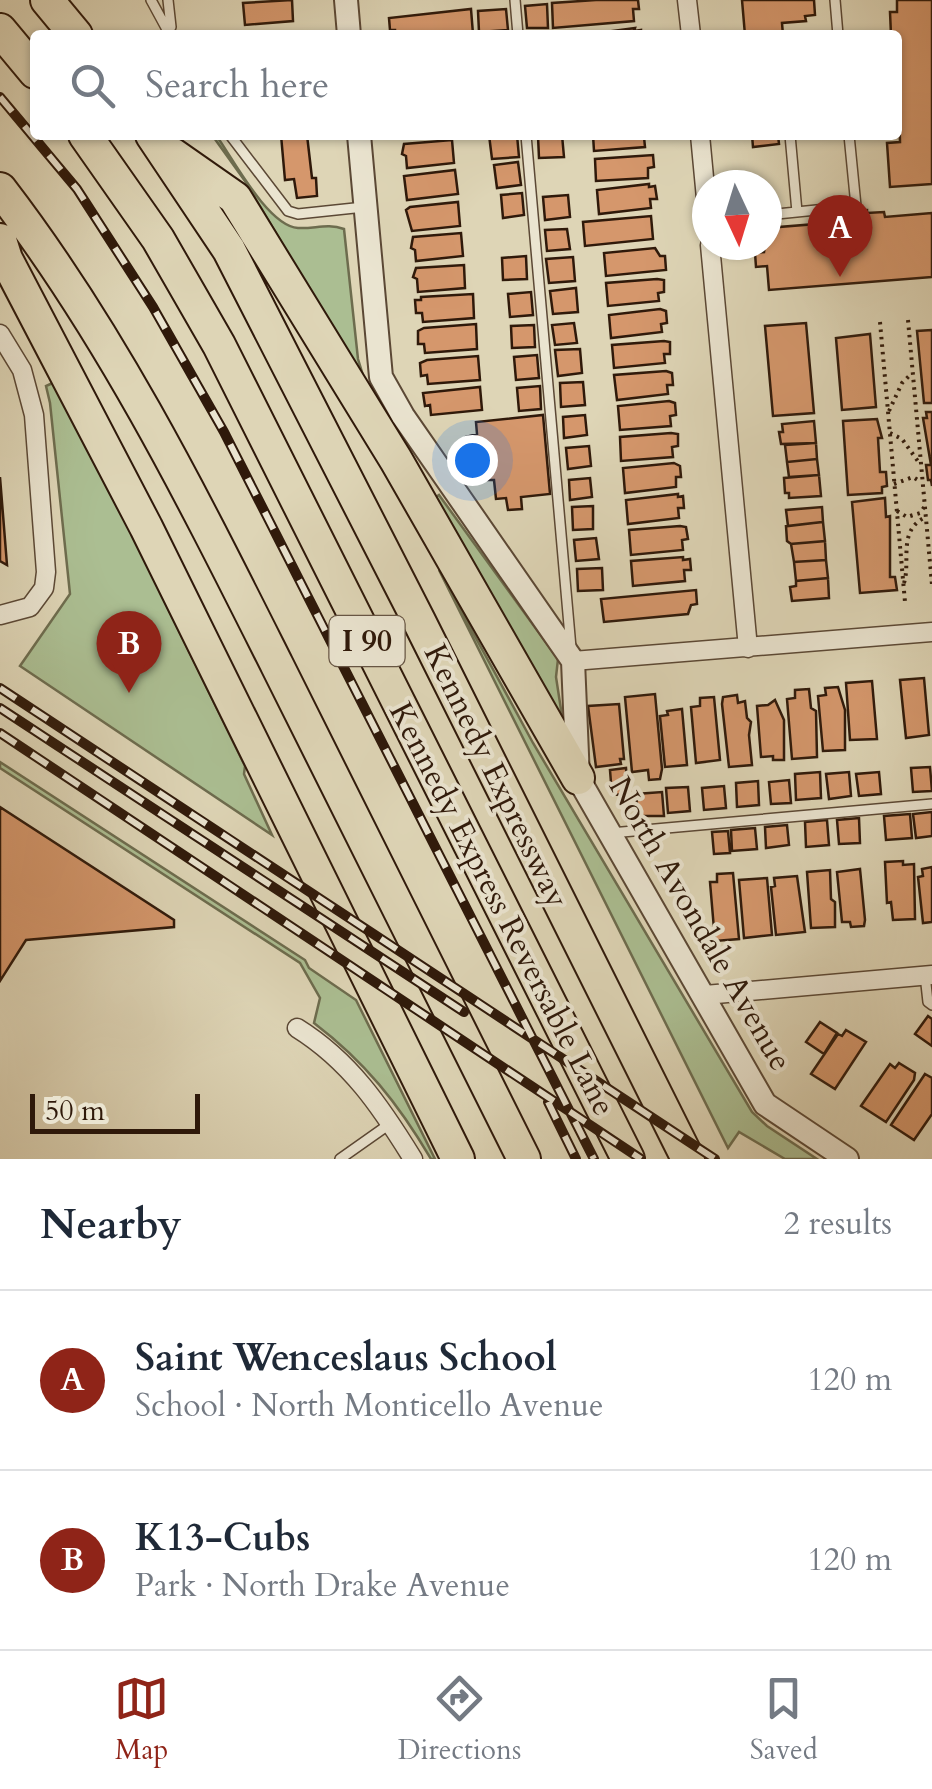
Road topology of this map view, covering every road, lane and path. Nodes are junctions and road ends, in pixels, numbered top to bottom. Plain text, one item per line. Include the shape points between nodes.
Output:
1 (47, 0) edge
2 (151, 0) edge
3 (168, 0) edge
4 (346, 0) edge
5 (514, 0) edge
6 (687, 0) edge
7 (834, 0) edge
8 (0, 30) edge
9 (72, 30) edge
10 (168, 30) edge
11 (171, 30) edge
12 (349, 30) edge
13 (517, 30) edge
14 (690, 30) edge
15 (837, 30) edge
16 (30, 66) edge
17 (89, 140) edge
18 (156, 140) edge
19 (234, 140) edge
20 (359, 140) edge
21 (526, 140) edge
22 (700, 140) edge
23 (790, 140) edge
24 (849, 140) edge
25 (703, 170) edge
26 (0, 189) edge
27 (366, 207) junction
28 (796, 212) junction
29 (782, 213) edge
30 (0, 240) edge
31 (711, 260) edge
32 (908, 320) dead end
33 (880, 322) dead end
34 (0, 334) edge
35 (912, 373) junction
36 (888, 413) junction
37 (890, 433) junction
38 (921, 466) junction
39 (923, 483) junction
40 (894, 484) junction
41 (925, 506) junction
42 (897, 511) junction
43 (926, 517) junction
44 (903, 585) junction
45 (932, 585) edge
46 (904, 602) dead end
47 (0, 615) edge
48 (932, 632) edge
49 (748, 648) junction
50 (572, 661) junction
51 (578, 778) junction
52 (932, 804) edge
53 (609, 833) junction
54 (928, 975) edge
55 (705, 995) junction
56 (932, 1005) edge
57 (298, 1028) dead end
58 (392, 1124) junction
59 (340, 1159) edge
60 (414, 1159) edge
61 (458, 1159) edge
62 (524, 1159) edge
63 (628, 1159) edge
64 (688, 1159) edge
65 (847, 1159) edge

1 - 9 highway
2 - 10 lane
3 - 11 lane
4 - 12 street
5 - 13 lane
6 - 14 street
7 - 15 lane
8 - 16 highway
17 - 63 highway, Kennedy Express Reversable Lane / I 90 via 158,239 219,344
18 - 51 highway via 235,198 396,460
18 - 64 highway, Kennedy Expressway / I 90 via 229,250
19 - 27 lane via 288,211
20 - 27 street
21 - 50 lane
22 - 25 street
23 - 28 lane
24 - 28 lane via 856,206
26 - 62 highway, I 90 via 60,268 188,488
27 - 50 street via 381,377
28 - 29 lane
30 - 61 highway
31 - 49 street
32 - 35 path
33 - 36 path
34 - 47 street via 22,370 34,415 46,572 30,607
35 - 36 path
35 - 38 path
36 - 37 path
37 - 38 path
37 - 40 path
38 - 39 path
39 - 40 path via 912,477
39 - 41 path
40 - 42 path
41 - 42 path via 907,518
41 - 43 path
42 - 44 path
43 - 44 path via 907,541
43 - 45 path
44 - 46 path
48 - 49 street
49 - 50 street
50 - 51 street, North Avondale Avenue
51 - 53 street, North Avondale Avenue
52 - 53 lane
53 - 55 street, North Avondale Avenue
54 - 55 street
54 - 56 lane
55 - 65 street, North Avondale Avenue via 765,1104
57 - 58 street via 342,1059
58 - 59 lane
58 - 60 street

